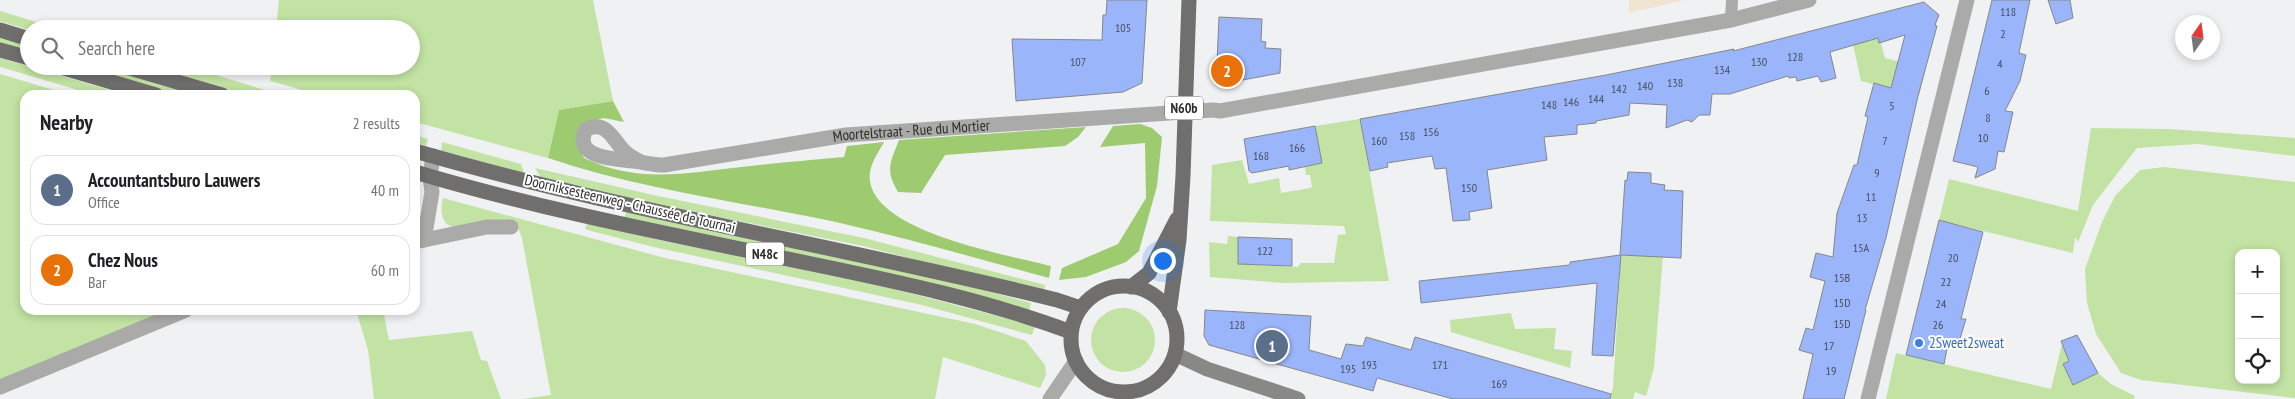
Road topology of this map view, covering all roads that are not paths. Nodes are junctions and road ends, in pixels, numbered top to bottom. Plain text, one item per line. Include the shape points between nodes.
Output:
1 (1188, 0) edge
2 (1732, 0) edge
3 (1809, 0) edge
4 (1966, 0) edge
5 (1731, 20) junction
6 (0, 30) edge
7 (20, 36) edge
8 (0, 50) edge
9 (20, 56) edge
10 (88, 75) edge
11 (154, 75) edge
12 (139, 90) edge
13 (205, 90) edge
14 (1184, 113) junction
15 (420, 152) edge
16 (433, 156) junction
17 (641, 162) dead end
18 (420, 174) edge
19 (430, 177) junction
20 (1179, 215) junction
21 (511, 226) dead end
22 (420, 241) edge
23 (1131, 286) junction
24 (1081, 308) junction
25 (1169, 312) junction
26 (174, 315) edge
27 (1071, 332) junction
28 (1175, 354) junction
29 (1076, 361) junction
30 (0, 388) edge
31 (1145, 394) edge
32 (1050, 399) edge
33 (1298, 399) edge
34 (1868, 399) edge

1 - 14 main road, N60b
2 - 5 lane
3 - 5 street, Moortelstraat - Rue du Mortier
4 - 34 street
5 - 14 street, Moortelstraat - Rue du Mortier via 1220,111
6 - 7 main road
8 - 9 main road
10 - 12 main road
11 - 13 main road
14 - 17 street, Moortelstraat - Rue du Mortier via 846,135 664,165
14 - 20 main road, N60b
15 - 16 main road, Doorniksesteenweg - Chaussée de Tournai / N48c
16 - 19 street
16 - 24 main road, Doorniksesteenweg - Chaussée de Tournai / N48c via 612,202 901,263
18 - 19 main road, Doorniksesteenweg - Chaussée de Tournai / N48c
19 - 22 street via 432,192
19 - 27 main road, Doorniksesteenweg - Chaussée de Tournai / N48c via 595,220 888,280 1005,310
20 - 23 main road, N60b via 1149,273
20 - 25 main road, N60b via 1179,240
21 - 22 street via 486,227
23 - 24 main road via 1101,291
23 - 25 main road, N60b via 1151,293
24 - 27 main road
25 - 28 main road, N60b via 1177,334
26 - 30 street
27 - 29 main road
28 - 31 main road via 1164,373
28 - 33 street via 1207,369
29 - 31 main road via 1090,379 1110,390
29 - 32 street

